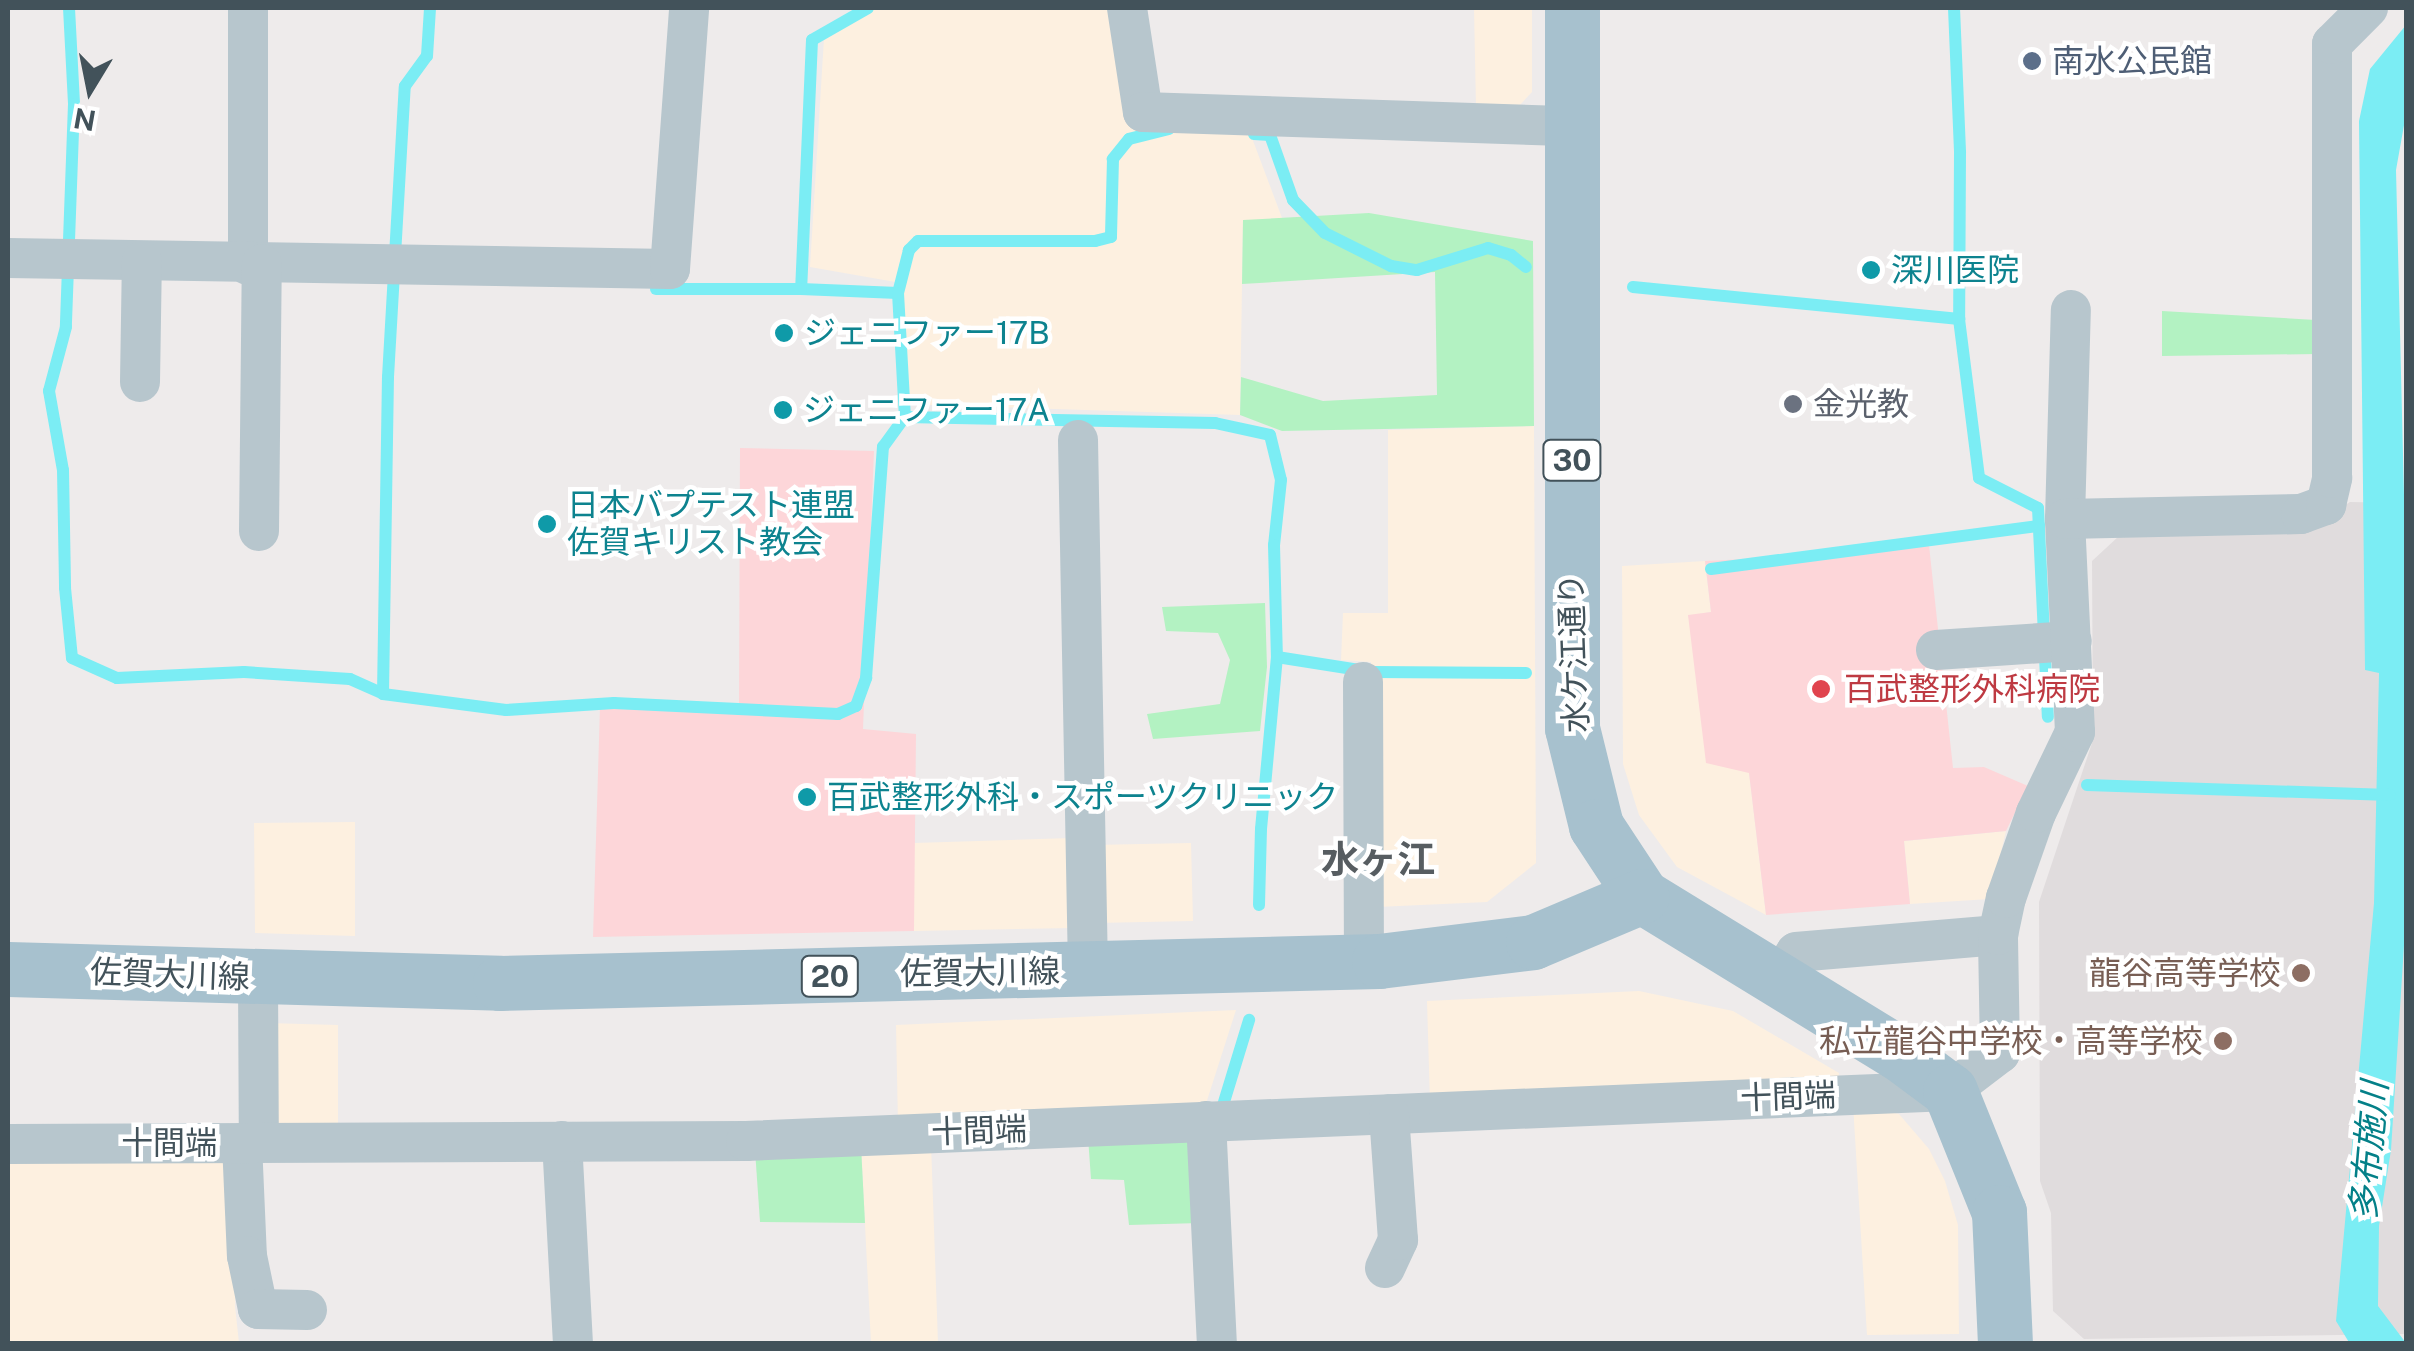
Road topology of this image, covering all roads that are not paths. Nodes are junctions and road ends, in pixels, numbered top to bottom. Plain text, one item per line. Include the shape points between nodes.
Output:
1 (248, 8) edge
2 (689, 8) edge
3 (1127, 8) edge
4 (1572, 8) edge
5 (2356, 12) edge
6 (1571, 126) junction
7 (8, 258) edge
8 (142, 262) junction
9 (255, 265) junction
10 (2071, 310) dead end
11 (140, 382) dead end
12 (1078, 440) dead end
13 (2065, 518) junction
14 (259, 531) dead end
15 (2054, 642) junction
16 (1936, 650) dead end
17 (1364, 682) dead end
18 (1642, 896) junction
19 (1998, 935) junction
20 (1364, 961) junction
21 (8, 968) edge
22 (1088, 971) junction
23 (1778, 978) junction
24 (258, 986) junction
25 (1950, 1092) junction
26 (1388, 1114) junction
27 (1206, 1122) junction
28 (562, 1141) junction
29 (250, 1143) junction
30 (8, 1144) edge
31 (1385, 1268) dead end
32 (306, 1310) dead end
33 (573, 1344) edge
34 (1217, 1344) edge
35 (2005, 1344) edge

1 - 9 street
2 - 9 street via 670,269
3 - 6 street via 1143,112
4 - 6 main road, 水ケ江通り / 30
5 - 13 street via 2332,44 2332,478 2326,505 2301,514
6 - 18 main road, 水ケ江通り / 30 via 1572,728 1596,826
7 - 8 street
8 - 9 street
8 - 11 street
9 - 14 street
10 - 13 street
12 - 22 street
13 - 15 street
15 - 16 street
15 - 19 street via 2076,732 2036,814
17 - 20 street
18 - 20 main road, 佐賀大川線 / 20 via 1533,942
18 - 23 main road, 水ケ江通り / 30
19 - 23 street via 1796,952
19 - 25 street via 2000,1053
20 - 22 main road, 佐賀大川線 / 20
21 - 24 main road, 佐賀大川線 / 20
22 - 24 main road, 佐賀大川線 / 20
23 - 25 main road, 水ケ江通り / 30
24 - 29 street
25 - 26 street, 十間端
25 - 35 main road via 2000,1212
26 - 27 street, 十間端
26 - 31 street via 1398,1240
27 - 28 street, 十間端
27 - 34 street
28 - 29 street, 十間端
28 - 33 street
29 - 30 street, 十間端
29 - 32 street via 247,1256 258,1309

